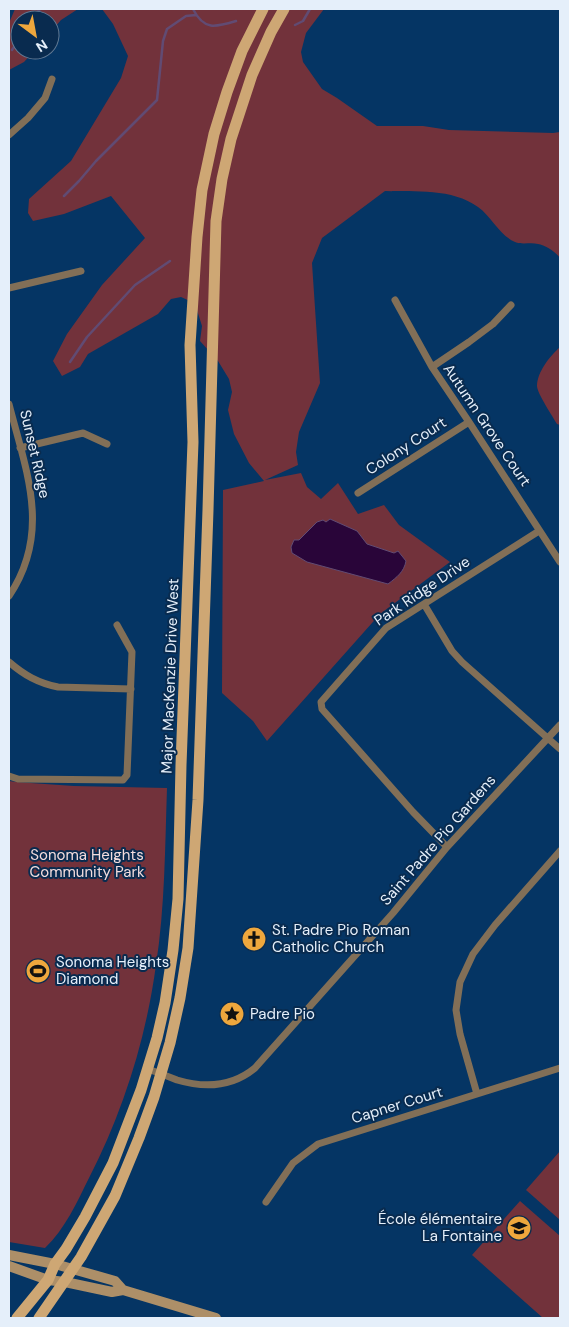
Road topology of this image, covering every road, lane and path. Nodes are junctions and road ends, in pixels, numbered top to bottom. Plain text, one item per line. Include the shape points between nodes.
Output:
1 (263, 9) edge
2 (284, 9) edge
3 (52, 79) dead end
4 (9, 135) edge
5 (81, 271) dead end
6 (9, 288) edge
7 (395, 300) dead end
8 (511, 305) dead end
9 (432, 367) junction
10 (9, 404) edge
11 (469, 422) junction
12 (106, 444) dead end
13 (20, 448) junction
14 (358, 493) dead end
15 (540, 531) junction
16 (560, 562) edge
17 (9, 596) edge
18 (424, 604) junction
19 (117, 625) dead end
20 (9, 662) edge
21 (131, 689) junction
22 (560, 725) edge
23 (548, 739) junction
24 (560, 749) edge
25 (9, 776) edge
26 (447, 847) junction
27 (560, 852) edge
28 (560, 1068) edge
29 (147, 1069) junction
30 (161, 1074) junction
31 (477, 1094) junction
32 (266, 1202) dead end
33 (9, 1254) edge
34 (55, 1264) junction
35 (9, 1266) edge
36 (73, 1270) junction
37 (48, 1280) junction
38 (65, 1282) junction
39 (122, 1290) junction
40 (17, 1318) edge
41 (39, 1318) edge
42 (216, 1318) edge

1 - 29 main road, Major MacKenzie Drive West via 242,51 227,92 202,190 190,345 193,442 178,899 170,975
2 - 30 main road via 252,75 231,139 216,221 198,800 191,913 180,998
3 - 4 street via 45,98
5 - 6 street
7 - 9 street, Autumn Grove Court
8 - 9 street via 493,324
9 - 11 street, Autumn Grove Court
10 - 13 street, Sunset Ridge
11 - 14 street, Colony Court
11 - 15 street, Autumn Grove Court
12 - 13 street via 83,433
13 - 17 street, Sunset Ridge via 32,500 33,528 26,562
15 - 16 street, Autumn Grove Court
15 - 18 street, Park Ridge Drive
18 - 23 street via 462,662
18 - 26 street, Park Ridge Drive via 386,628 321,702 322,709
19 - 21 street via 132,652
20 - 21 street via 29,677 58,687
21 - 25 street via 127,775 122,780 18,779
22 - 23 street, Saint Padre Pio Gardens
23 - 24 street
23 - 26 street, Saint Padre Pio Gardens
26 - 30 street, Saint Padre Pio Gardens via 393,913 249,1073 226,1083 205,1085
27 - 31 street via 495,925 473,954 460,982 456,1010
28 - 31 street, Capner Court
29 - 30 street, Saint Padre Pio Gardens
29 - 34 main road, Major MacKenzie Drive West via 113,1163 85,1217
30 - 36 main road via 115,1196
31 - 32 street, Capner Court via 318,1144 293,1163
33 - 34 street
34 - 36 street
34 - 37 main road, Major MacKenzie Drive West
35 - 37 street
36 - 38 main road
36 - 39 street via 115,1280
37 - 38 street
37 - 40 main road, Major MacKenzie Drive West
38 - 39 street via 112,1292
38 - 41 main road
39 - 42 street

